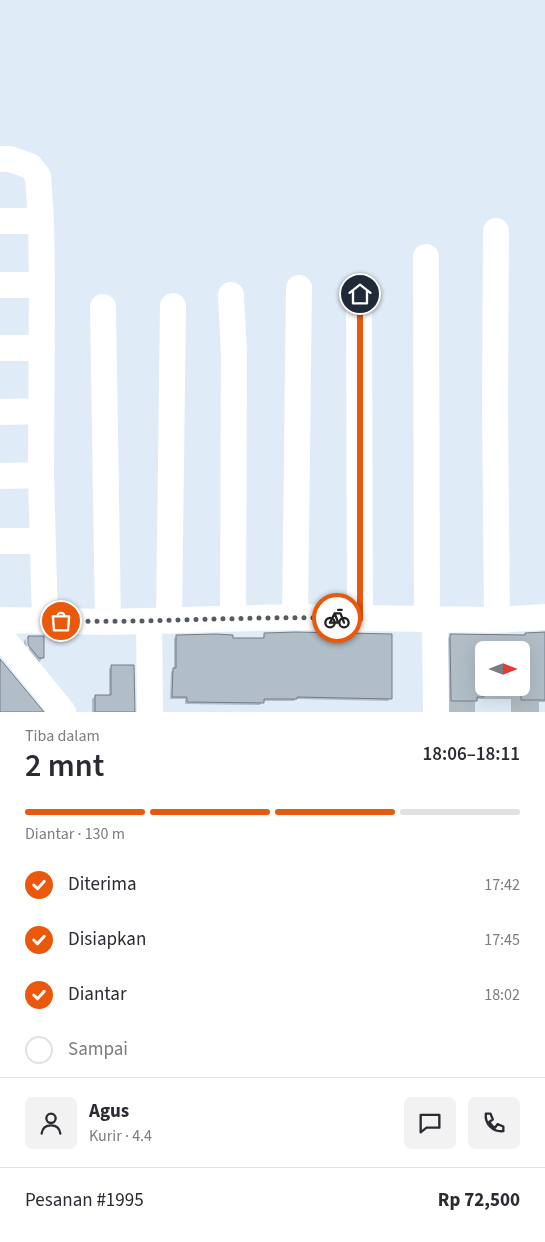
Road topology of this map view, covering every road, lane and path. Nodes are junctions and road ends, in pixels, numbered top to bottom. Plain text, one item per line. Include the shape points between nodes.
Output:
1 (0, 159) edge
2 (0, 221) edge
3 (41, 221) junction
4 (496, 231) dead end
5 (426, 257) dead end
6 (0, 285) edge
7 (42, 285) junction
8 (299, 288) dead end
9 (360, 294) dead end
10 (231, 295) dead end
11 (173, 306) dead end
12 (104, 307) dead end
13 (0, 348) edge
14 (42, 348) junction
15 (0, 412) edge
16 (41, 412) junction
17 (41, 475) junction
18 (0, 476) edge
19 (0, 541) edge
20 (42, 541) junction
21 (295, 617) junction
22 (545, 617) edge
23 (233, 618) junction
24 (360, 619) junction
25 (431, 619) junction
26 (0, 620) edge
27 (498, 620) junction
28 (45, 621) junction
29 (159, 621) junction
30 (108, 622) junction
31 (0, 635) edge
32 (63, 712) edge
33 (150, 712) edge
34 (436, 712) edge

1 - 3 street via 30,166 38,176
2 - 3 street
3 - 7 street
4 - 27 street via 494,406
5 - 25 street
6 - 7 street
7 - 14 street
8 - 21 street
9 - 24 street
10 - 23 street via 234,353
11 - 29 street
12 - 30 street
13 - 14 street
14 - 16 street
15 - 16 street
16 - 17 street
17 - 18 street
17 - 20 street
19 - 20 street
20 - 28 street
21 - 23 street
21 - 24 street
22 - 27 street
23 - 29 street
24 - 25 street
25 - 27 street
25 - 34 street
26 - 28 street
28 - 30 street
29 - 30 street
29 - 33 street
31 - 32 street

